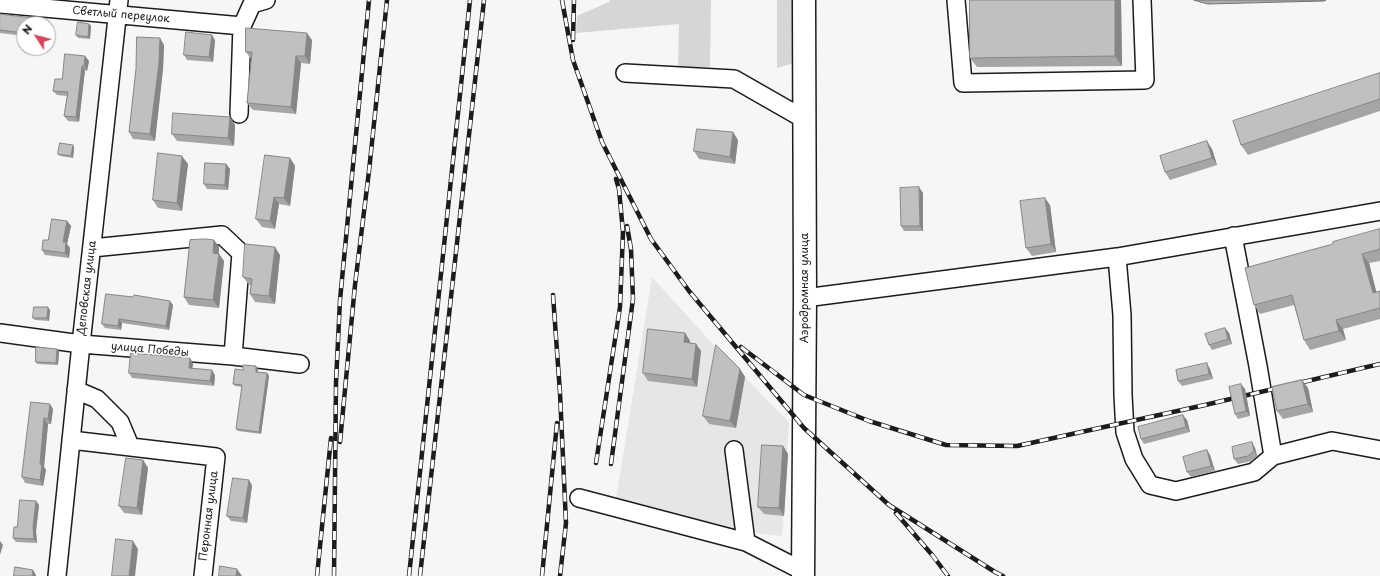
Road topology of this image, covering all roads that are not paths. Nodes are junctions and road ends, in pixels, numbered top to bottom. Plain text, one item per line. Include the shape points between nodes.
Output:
1 (266, 0) edge
2 (804, 0) edge
3 (956, 0) edge
4 (1142, 0) edge
5 (0, 4) edge
6 (119, 8) edge
7 (242, 26) junction
8 (625, 73) dead end
9 (239, 114) dead end
10 (804, 119) junction
11 (1380, 211) edge
12 (1233, 236) junction
13 (92, 248) junction
14 (1117, 256) junction
15 (805, 298) junction
16 (0, 333) edge
17 (81, 344) junction
18 (233, 356) junction
19 (300, 364) dead end
20 (76, 390) junction
21 (71, 440) junction
22 (130, 446) junction
23 (734, 450) dead end
24 (1380, 450) edge
25 (1273, 456) junction
26 (579, 498) dead end
27 (746, 542) junction
28 (803, 573) edge
29 (57, 576) edge
30 (203, 576) edge

1 - 7 street via 252,4
2 - 10 main road, Аэродромная улица
3 - 4 street via 963,83 1145,80
5 - 6 street, Светлый переулок
6 - 7 street, Светлый переулок
6 - 13 street, Деповская улица
7 - 9 street
8 - 10 street via 734,79
10 - 15 main road, Аэродромная улица
11 - 12 street
12 - 14 street
12 - 25 street
13 - 17 street, Деповская улица
13 - 18 street via 222,236 240,253
14 - 15 street
14 - 25 street via 1126,432 1134,459 1150,485 1176,491 1254,472
15 - 28 main road, Аэродромная улица
16 - 17 street, улица Победы
17 - 18 street, улица Победы
17 - 20 street, Деповская улица
18 - 19 street, улица Победы
20 - 21 street, Деповская улица
20 - 22 street via 98,399 120,422
21 - 22 street
21 - 29 street, Деповская улица
22 - 30 street, Перонная улица via 216,456
23 - 27 street
24 - 25 street via 1332,441
26 - 27 street
27 - 28 street

